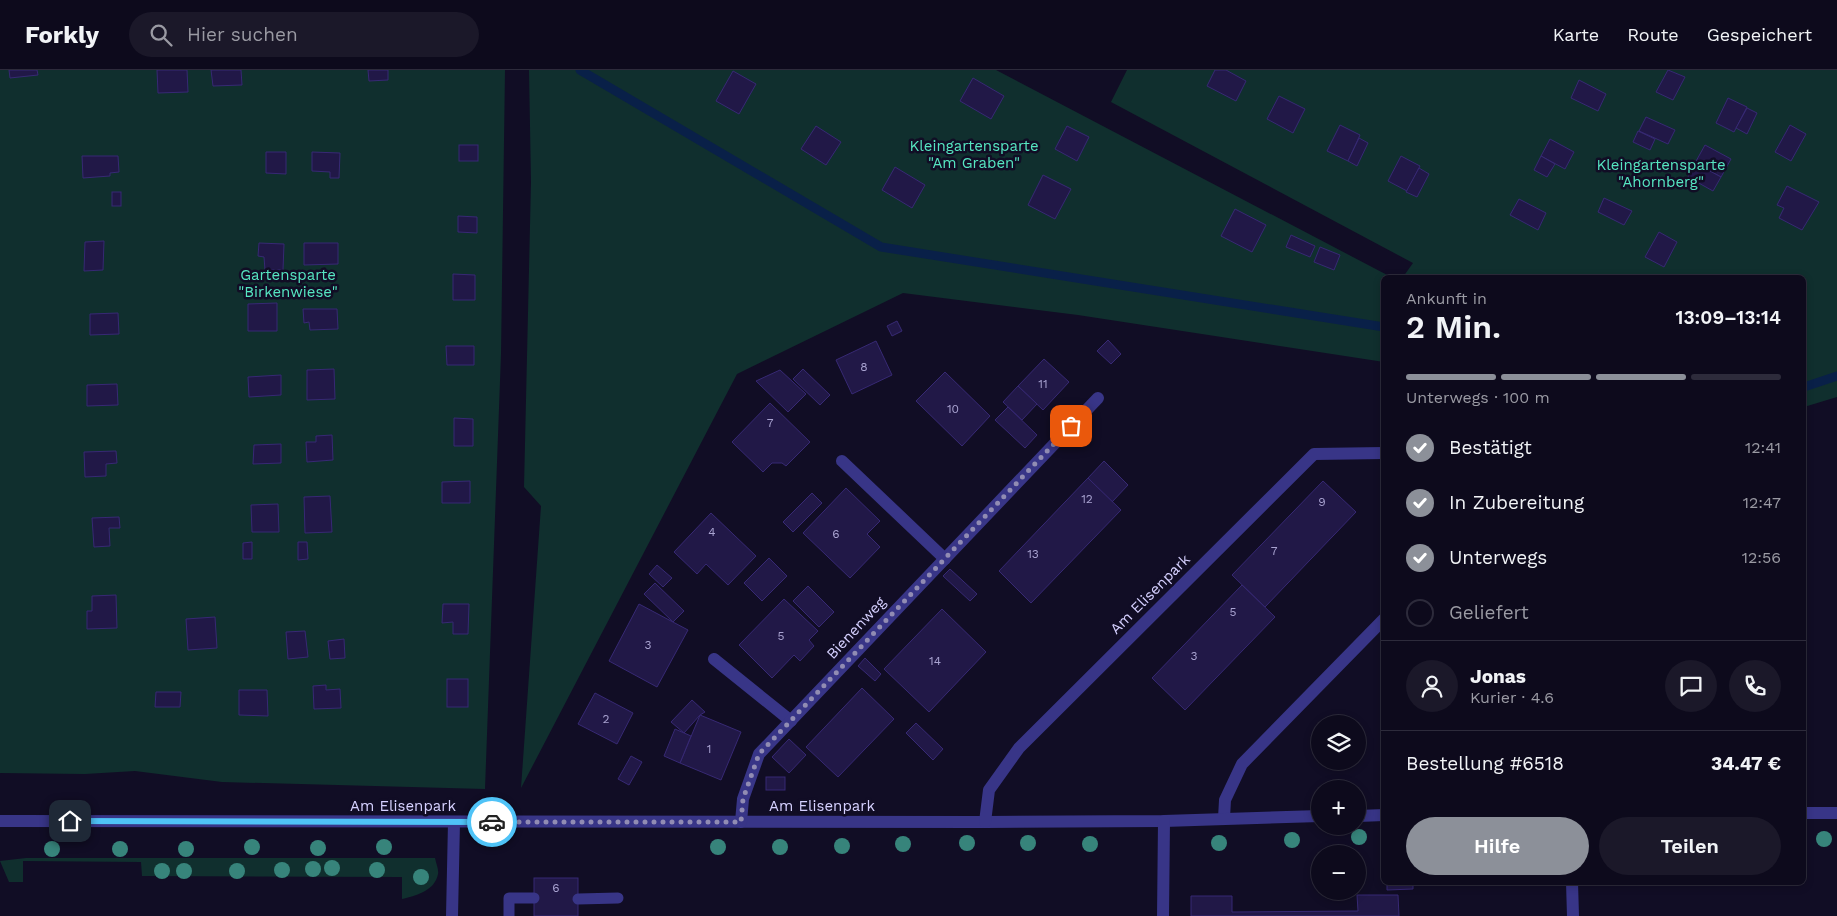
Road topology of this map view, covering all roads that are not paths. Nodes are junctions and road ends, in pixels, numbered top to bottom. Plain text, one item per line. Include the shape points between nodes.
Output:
1 (1098, 398) dead end
2 (1381, 453) edge
3 (842, 460) dead end
4 (945, 559) junction
5 (1381, 622) edge
6 (714, 660) dead end
7 (791, 721) junction
8 (1806, 813) edge
9 (1837, 813) edge
10 (1381, 815) edge
11 (1311, 816) edge
12 (1366, 816) edge
13 (1224, 818) junction
14 (0, 821) edge
15 (1164, 821) junction
16 (454, 822) junction
17 (741, 822) junction
18 (985, 822) junction
19 (1572, 885) edge
20 (534, 898) dead end
21 (618, 898) dead end
22 (578, 899) dead end
23 (452, 916) edge
24 (509, 916) edge
25 (1163, 916) edge
26 (1573, 916) edge

1 - 4 street, Bienenweg
2 - 18 street, Am Elisenpark via 1314,454 1019,748 989,790
3 - 4 street
4 - 7 street, Bienenweg
5 - 13 street via 1242,764 1225,800
6 - 7 street
7 - 17 street, Bienenweg via 759,754 743,799
8 - 9 street
10 - 12 street
11 - 13 street, Am Elisenpark
13 - 15 street, Am Elisenpark
14 - 16 street, Am Elisenpark
15 - 18 street, Am Elisenpark
15 - 25 street
16 - 17 street, Am Elisenpark
16 - 23 street
17 - 18 street, Am Elisenpark
19 - 26 street
20 - 24 lane via 509,898
21 - 22 lane

